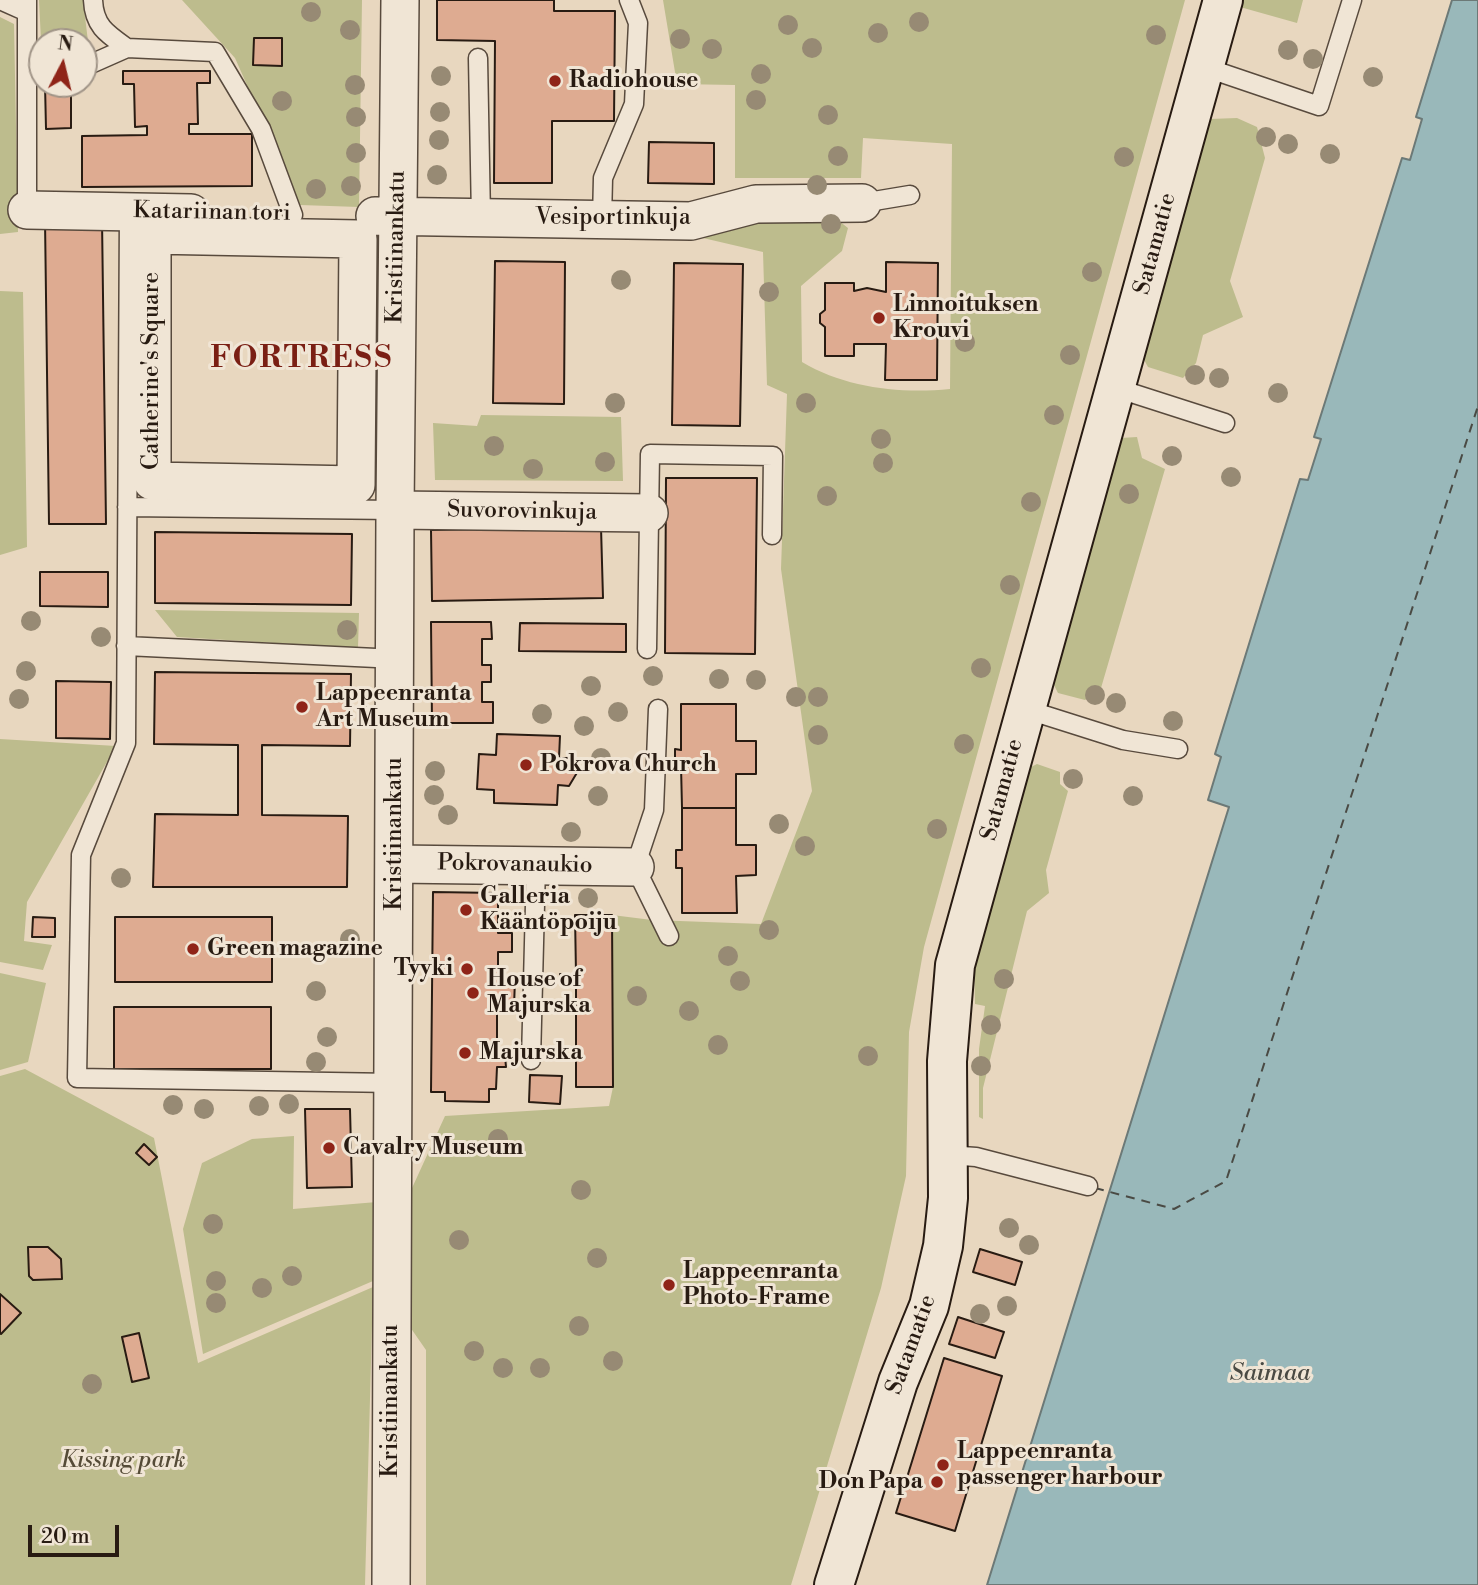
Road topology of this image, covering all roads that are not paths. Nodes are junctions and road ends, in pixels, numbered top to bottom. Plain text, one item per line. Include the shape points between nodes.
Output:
1 (1, 0) edge
2 (93, 0) edge
3 (400, 0) edge
4 (629, 0) edge
5 (1223, 0) edge
6 (1352, 0) edge
7 (27, 6) edge
8 (29, 28) edge
9 (127, 48) junction
10 (478, 58) dead end
11 (98, 61) edge
12 (1204, 67) junction
13 (33, 98) edge
14 (910, 195) dead end
15 (862, 203) joint
16 (27, 210) joint
17 (293, 215) junction
18 (398, 217) junction
19 (481, 218) junction
20 (602, 220) junction
21 (141, 223) junction
22 (1116, 388) junction
23 (1225, 423) dead end
24 (127, 507) junction
25 (395, 510) junction
26 (649, 513) junction
27 (772, 535) dead end
28 (127, 646) junction
29 (647, 649) dead end
30 (397, 659) junction
31 (658, 709) dead end
32 (1025, 709) junction
33 (1178, 749) dead end
34 (395, 863) junction
35 (536, 865) junction
36 (635, 867) junction
37 (669, 936) dead end
38 (531, 1060) dead end
39 (394, 1083) junction
40 (948, 1155) junction
41 (1088, 1186) dead end
42 (391, 1585) edge
43 (834, 1585) edge

1 - 7 lane
2 - 9 lane via 101,30
3 - 18 street, Kristiinankatu
4 - 20 lane via 638,23 634,104 603,178
5 - 12 street, Satamatie
6 - 12 lane via 1319,106
7 - 8 lane
9 - 11 lane
9 - 17 lane via 215,52 261,130
10 - 19 lane
12 - 22 street, Satamatie
13 - 16 lane
14 - 15 lane, Vesiportinkuja
15 - 20 street, Vesiportinkuja via 755,204 691,221
16 - 21 street, Katariinan tori
17 - 18 street, Katariinan tori
17 - 21 street, Katariinan tori
18 - 19 street, Vesiportinkuja
18 - 25 street, Kristiinankatu
19 - 20 street, Vesiportinkuja
21 - 21 street, Catherine's Square via 152,481 356,485 358,239
21 - 24 lane
22 - 23 lane
22 - 32 street, Satamatie
24 - 25 lane
24 - 28 lane
25 - 26 street, Suvorovinkuja
25 - 30 street, Kristiinankatu
26 - 27 lane via 650,454 773,456
26 - 29 lane
28 - 30 lane
28 - 39 lane via 126,743 81,855 77,1078
30 - 34 street, Kristiinankatu
31 - 36 lane via 654,810
32 - 33 lane via 1123,740
32 - 40 street, Satamatie via 955,965 947,1061
34 - 35 street, Pokrovanaukio
34 - 39 street, Kristiinankatu
35 - 36 street, Pokrovanaukio
35 - 38 lane
36 - 37 lane
39 - 42 street, Kristiinankatu
40 - 41 lane via 976,1157
40 - 43 street, Satamatie via 943,1246 929,1306 898,1382

